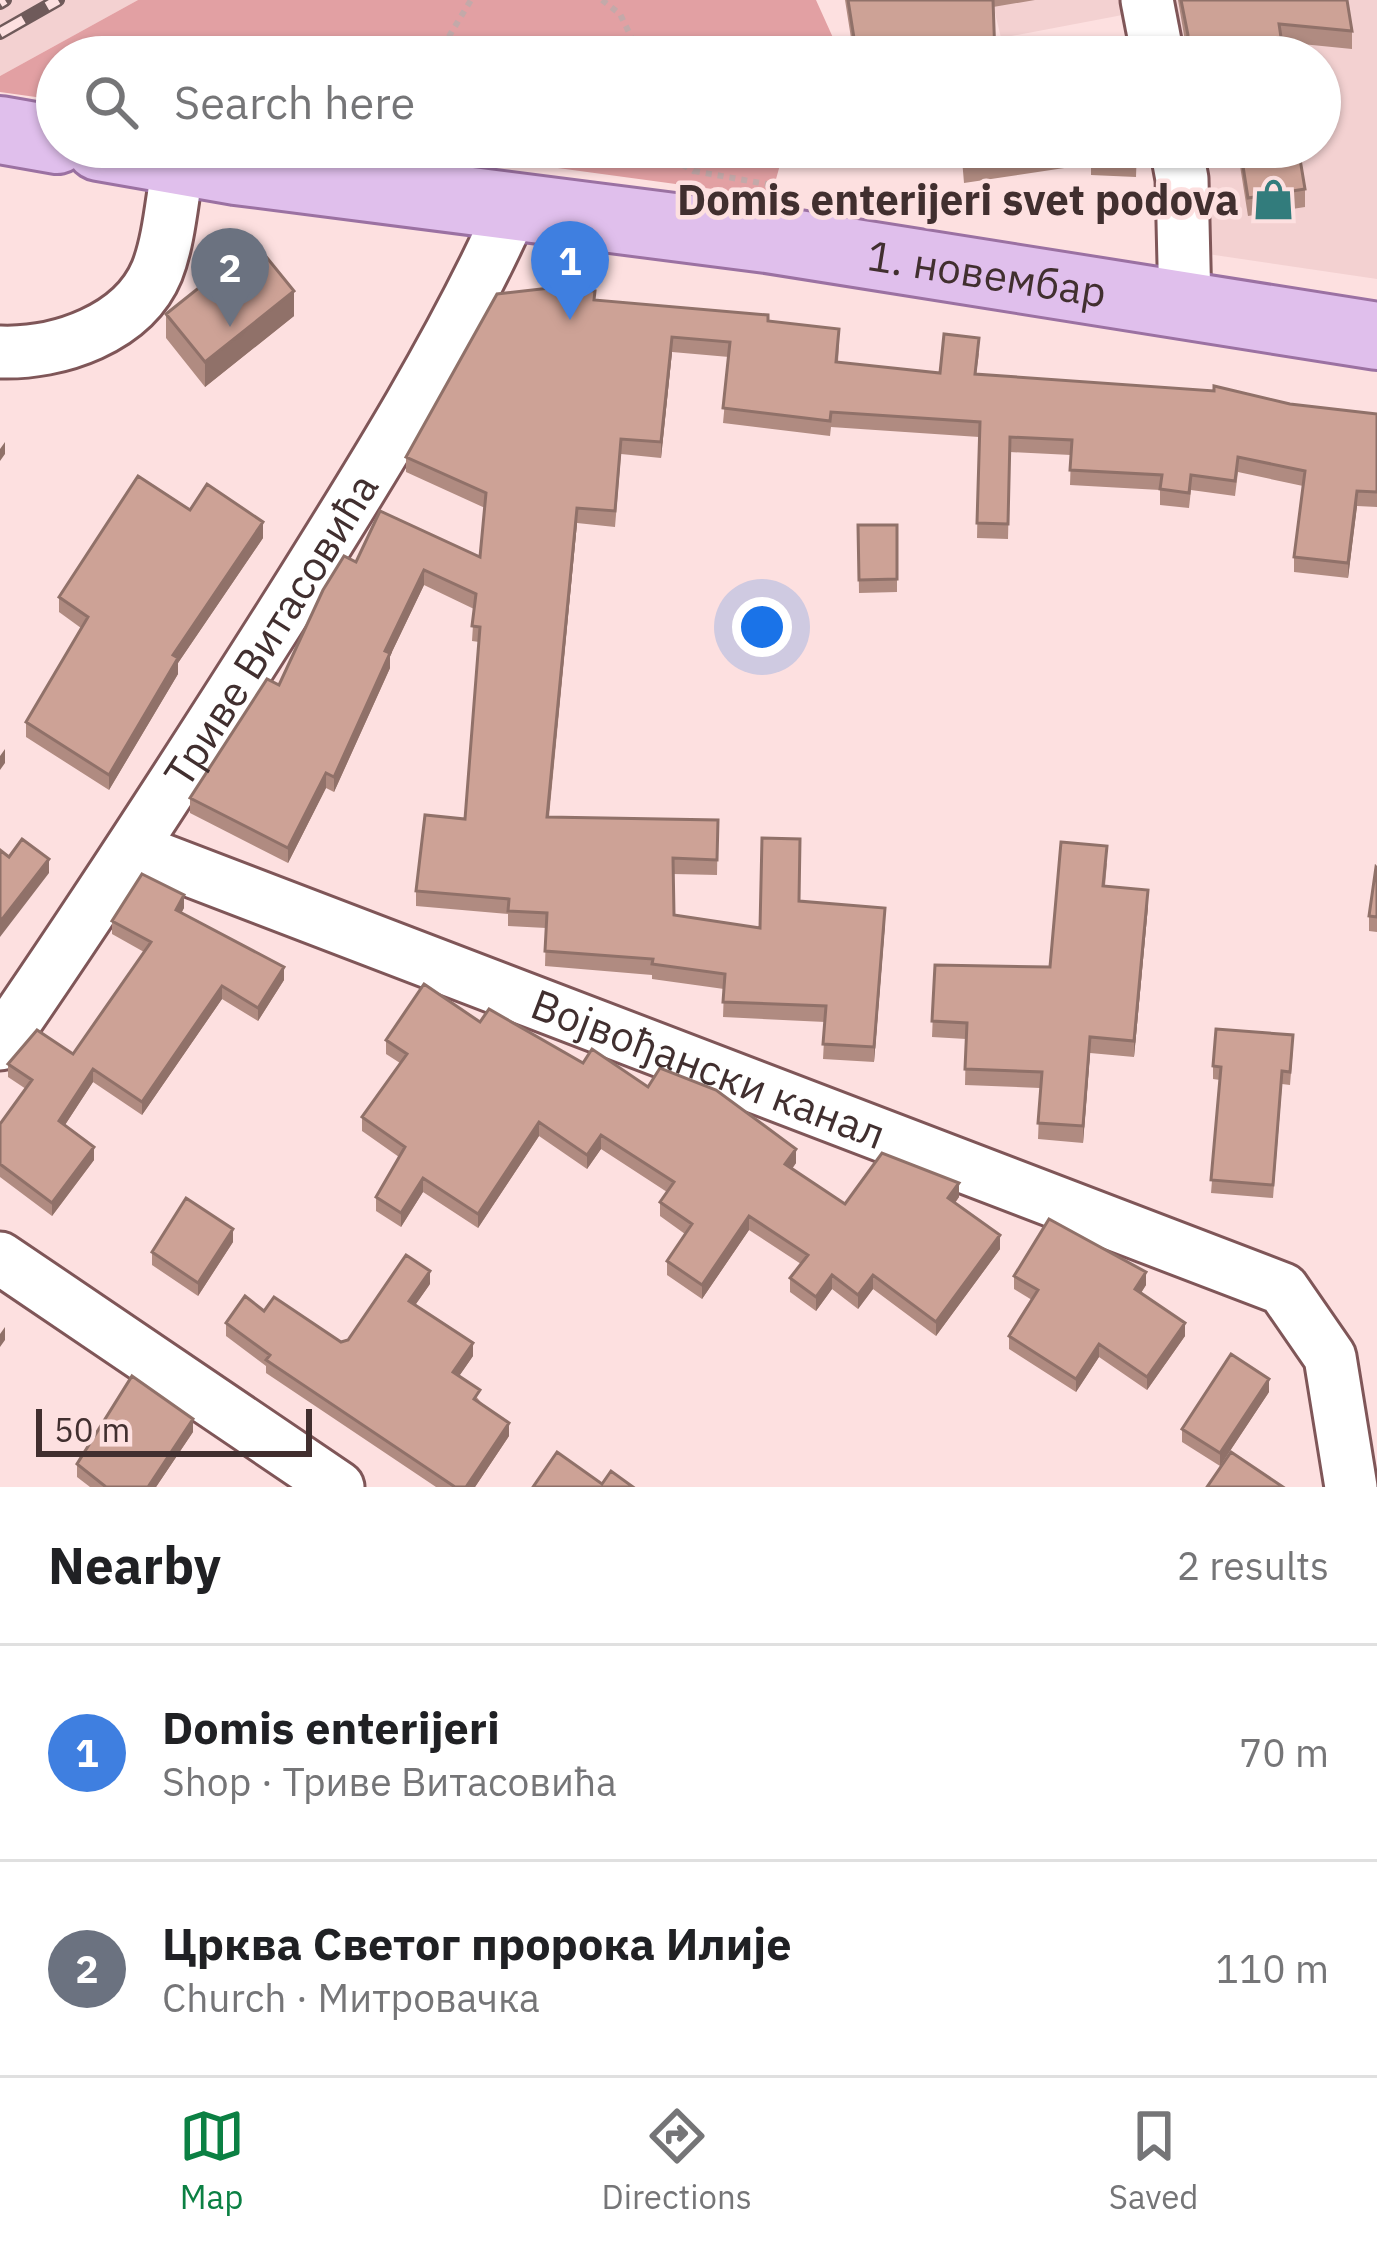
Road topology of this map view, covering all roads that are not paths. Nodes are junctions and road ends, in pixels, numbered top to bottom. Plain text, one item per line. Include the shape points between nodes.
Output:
1 (1148, 0) edge
2 (1154, 36) edge
3 (0, 130) edge
4 (36, 136) edge
5 (178, 168) edge
6 (236, 168) edge
7 (1180, 168) edge
8 (514, 202) junction
9 (1185, 307) junction
10 (1377, 336) edge
11 (0, 352) edge
12 (134, 850) junction
13 (0, 1044) edge
14 (0, 1258) edge
15 (338, 1487) edge
16 (1351, 1487) edge

1 - 2 street
3 - 4 main road
5 - 11 street via 156,272 134,302 106,328 70,342
6 - 8 main road, 1. новембар
7 - 9 street
8 - 9 main road, 1. новембар
8 - 12 street, Триве Витасовића via 478,286 374,467
9 - 10 main road, 1. новембар
12 - 13 street, Триве Витасовића
12 - 16 street, Војвођански канал via 1283,1289 1330,1357
14 - 15 street

